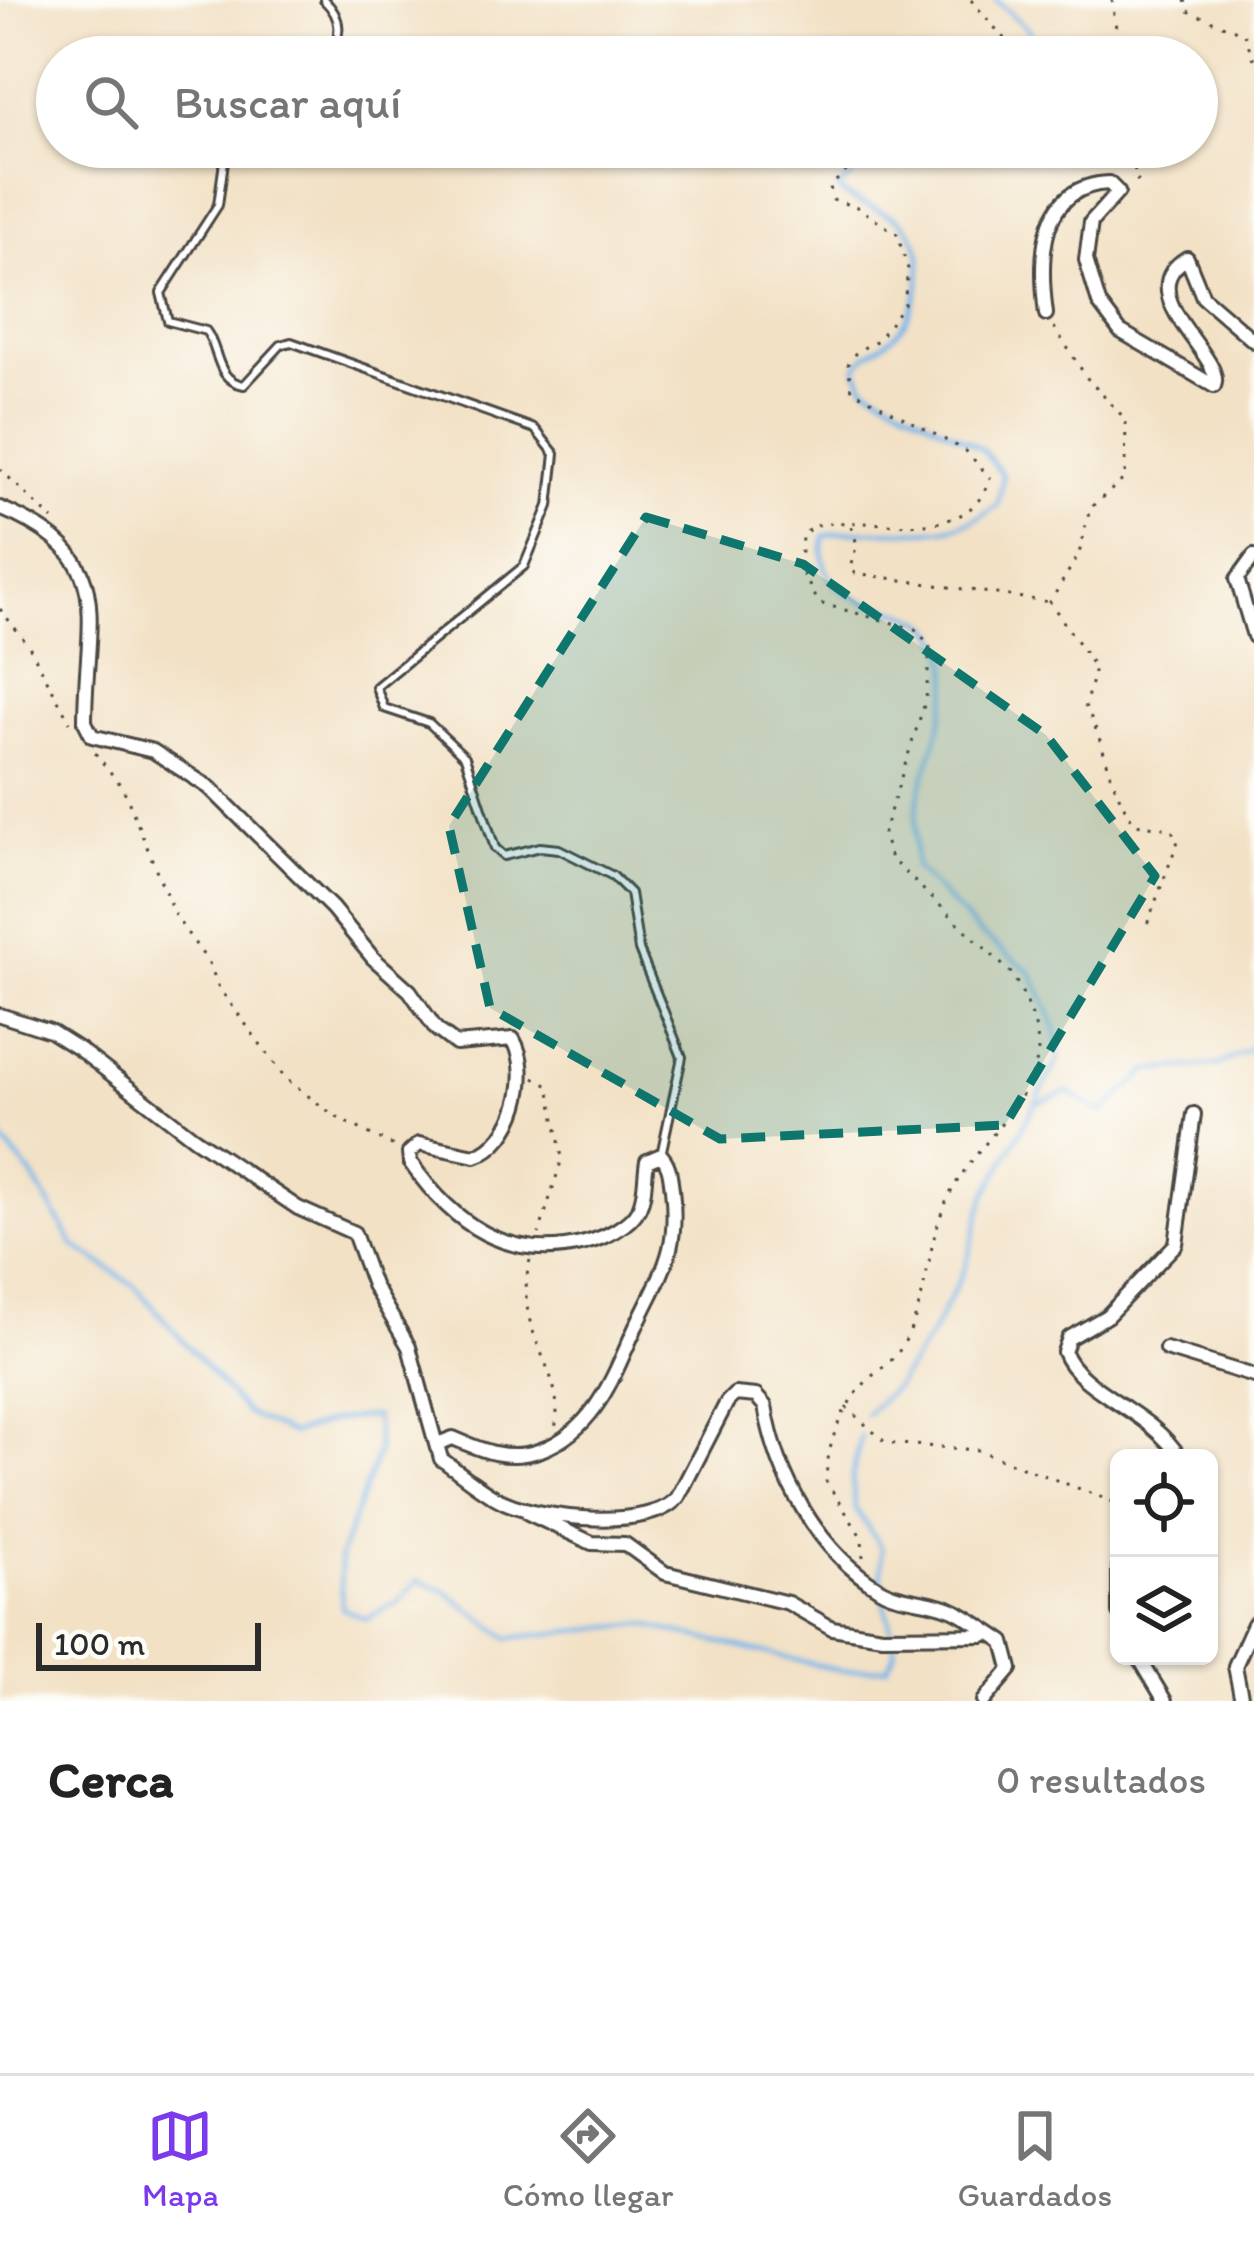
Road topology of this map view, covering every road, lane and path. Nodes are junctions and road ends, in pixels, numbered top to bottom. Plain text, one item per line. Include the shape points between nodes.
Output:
1 (324, 0) edge
2 (971, 0) edge
3 (1112, 0) edge
4 (1185, 0) edge
5 (337, 36) edge
6 (1002, 36) edge
7 (1117, 36) edge
8 (1254, 59) edge
9 (223, 168) edge
10 (849, 168) edge
11 (1132, 168) edge
12 (1118, 192) junction
13 (1046, 314) joint
14 (1254, 341) edge
15 (0, 469) edge
16 (0, 508) edge
17 (851, 526) junction
18 (65, 543) junction
19 (1254, 556) edge
20 (1050, 602) junction
21 (0, 609) edge
22 (1254, 636) edge
23 (91, 741) junction
24 (1144, 930) dead end
25 (0, 1015) edge
26 (1194, 1114) dead end
27 (409, 1153) junction
28 (661, 1155) junction
29 (1166, 1349) dead end
30 (1254, 1376) edge
31 (846, 1406) junction
32 (437, 1448) junction
33 (1172, 1449) edge
34 (1110, 1501) edge
35 (517, 1507) junction
36 (864, 1577) junction
37 (1254, 1624) edge
38 (984, 1635) junction
39 (1143, 1665) edge
40 (984, 1701) edge
41 (1165, 1701) edge
42 (1242, 1701) edge

1 - 5 lane via 338,16
2 - 6 path
3 - 7 path
4 - 8 path via 1188,11 1244,34
9 - 28 lane via 218,205 160,306 168,320 206,331 232,383 255,378 291,342 536,429 555,454 549,506 524,566 376,687 385,708 429,724 465,757 504,856 560,849 630,893 640,950 682,1057
10 - 17 path via 830,187 833,200 898,234 908,278 898,315 848,364 852,390 966,451 990,478 985,494 957,516
11 - 12 path via 1138,182
12 - 13 street via 1109,183 1085,185 1060,202 1040,264
12 - 14 street via 1091,222 1086,260 1112,323 1214,386 1213,368 1169,298 1172,274 1186,258 1203,297
13 - 20 path via 1127,430 1124,478 1090,508 1079,554
15 - 18 path via 53,519
16 - 18 street
17 - 20 path via 854,573
17 - 31 path via 822,524 802,536 800,569 814,598 915,629 930,645 926,699 883,834 891,859 1011,973 1038,1053 1024,1093 970,1156 947,1198 916,1321
18 - 23 street via 85,578
19 - 22 street via 1237,580
20 - 24 path via 1095,668 1084,706 1127,813 1135,824 1171,829 1178,842
21 - 23 path via 29,646 63,715
23 - 27 path via 123,788 175,916 286,1079 336,1117
23 - 27 street via 152,751 210,788 456,1044 513,1039 516,1107 498,1142 475,1156 419,1144
25 - 32 street via 50,1031 298,1208 354,1233 409,1346
26 - 33 street via 1176,1244 1107,1316 1069,1338 1064,1352 1084,1379 1145,1418
27 - 28 street via 427,1187 469,1227 502,1244 554,1251 632,1219 647,1162
28 - 32 street via 674,1204 671,1257 587,1419 536,1452 486,1454 453,1438
29 - 30 street
31 - 34 path via 886,1443 978,1450
31 - 36 path via 826,1481 862,1538
32 - 35 street via 451,1466
35 - 36 street via 611,1518 668,1509 720,1411 735,1394 747,1394 765,1406 795,1499
35 - 38 street via 592,1544 637,1550 665,1573 788,1603 832,1628
36 - 38 street via 882,1592 948,1607
37 - 42 street via 1235,1666
38 - 40 street via 1004,1642 1011,1659
39 - 41 street

